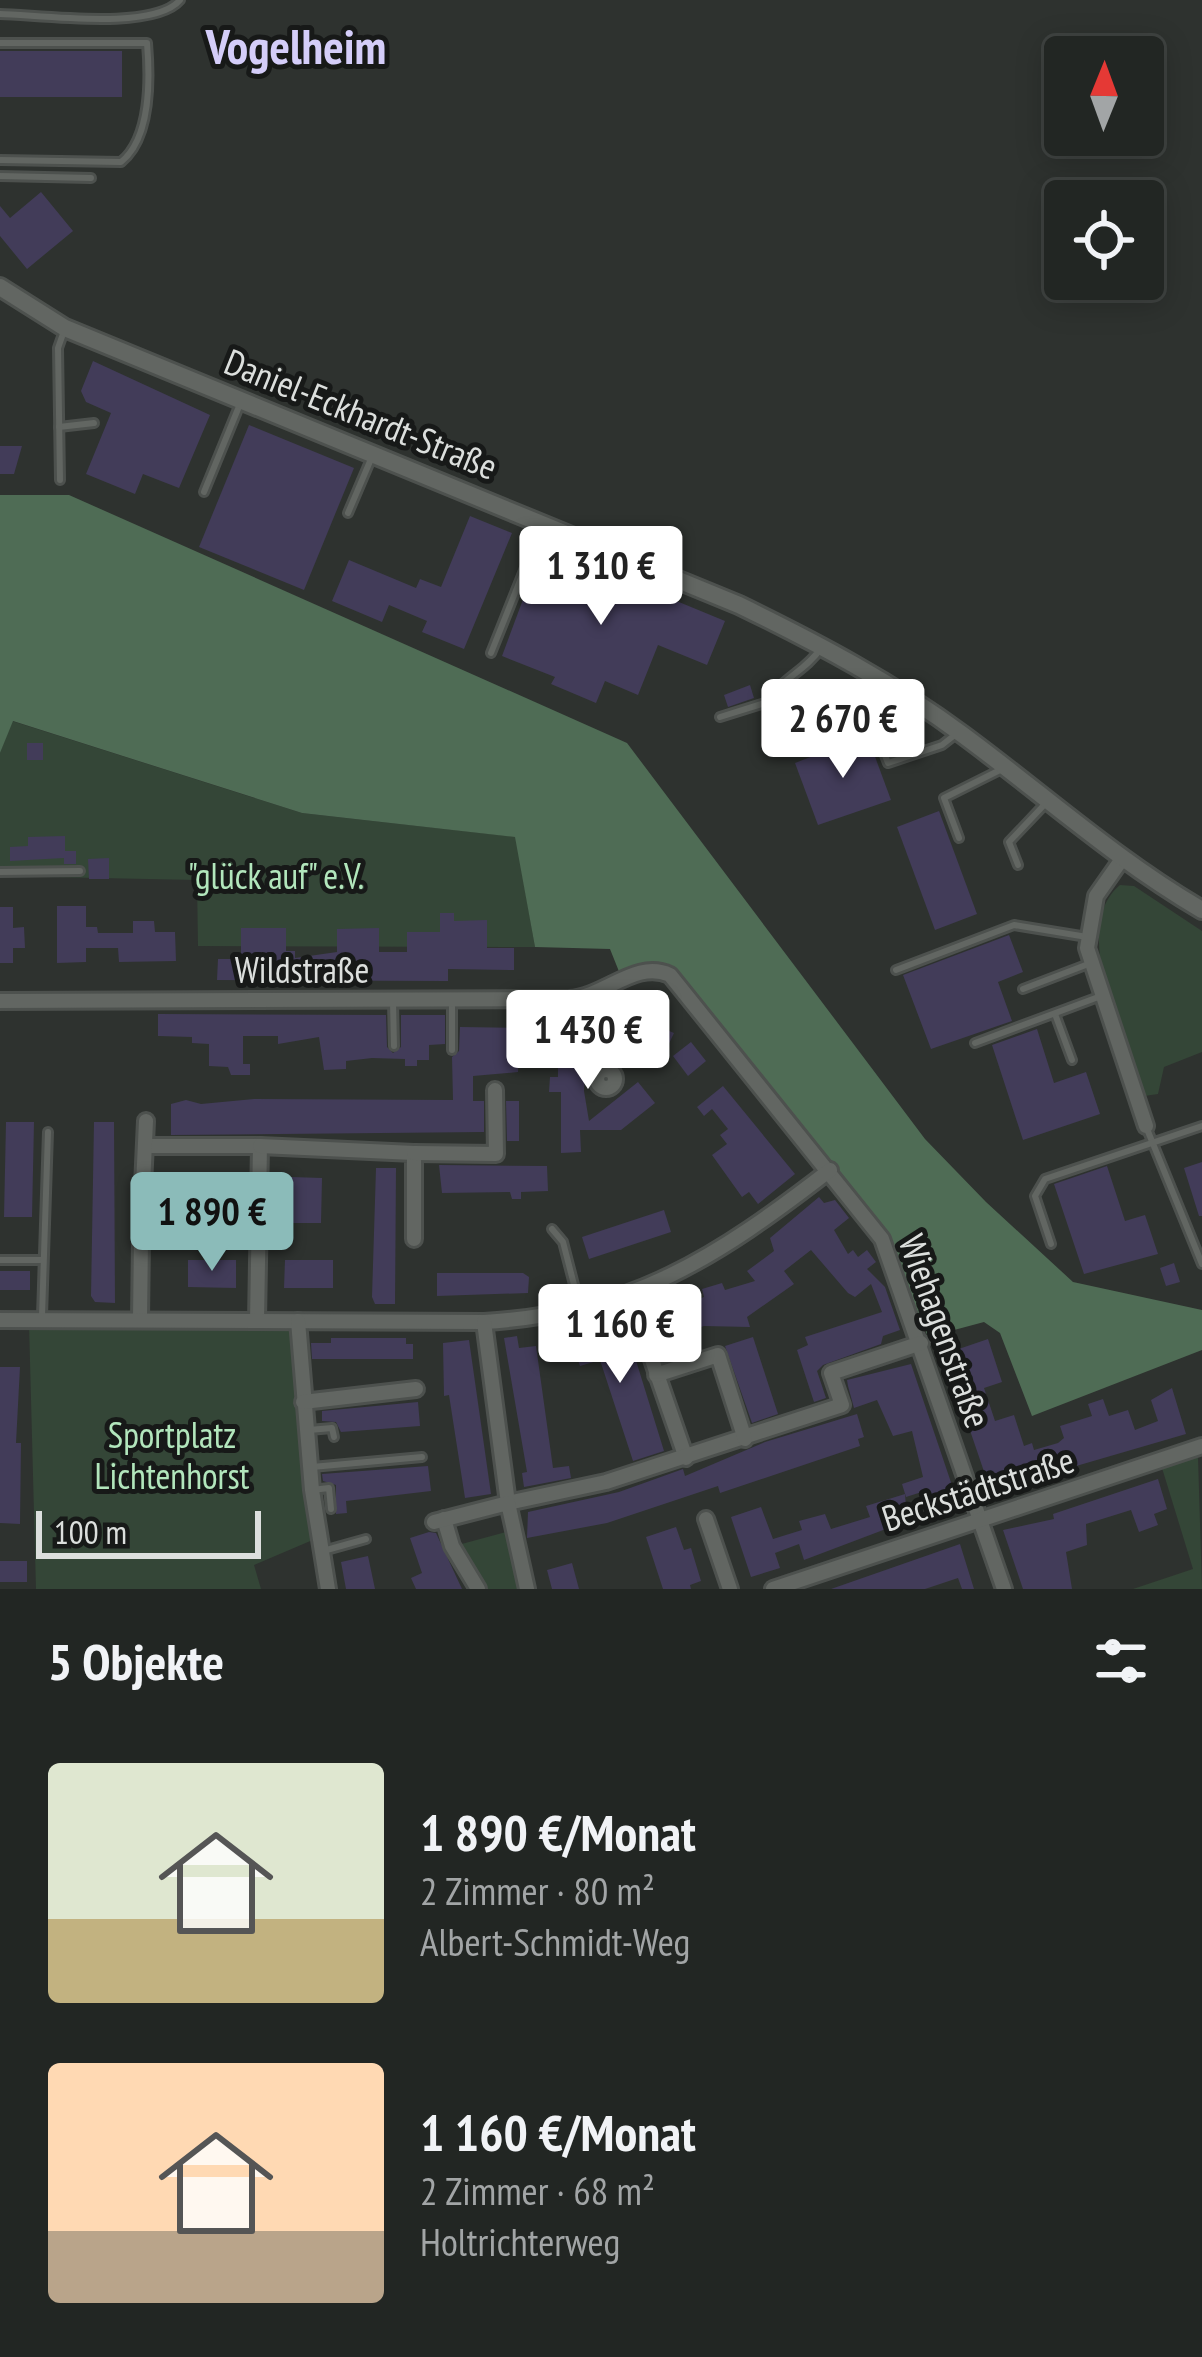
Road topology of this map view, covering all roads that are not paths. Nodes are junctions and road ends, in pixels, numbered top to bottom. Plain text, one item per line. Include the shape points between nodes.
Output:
1 (180, 0) edge
2 (0, 14) edge
3 (0, 43) edge
4 (0, 160) edge
5 (0, 176) edge
6 (91, 178) dead end
7 (0, 287) edge
8 (65, 328) junction
9 (241, 401) junction
10 (94, 423) dead end
11 (59, 427) junction
12 (373, 456) junction
13 (60, 480) dead end
14 (204, 492) dead end
15 (348, 513) dead end
16 (542, 524) junction
17 (822, 647) junction
18 (491, 653) dead end
19 (906, 696) junction
20 (720, 717) dead end
21 (959, 732) junction
22 (1006, 767) junction
23 (1047, 801) junction
24 (959, 838) dead end
25 (1122, 859) junction
26 (1018, 865) dead end
27 (80, 871) dead end
28 (0, 872) edge
29 (1202, 910) edge
30 (1087, 937) junction
31 (1091, 963) junction
32 (896, 970) dead end
33 (1023, 989) dead end
34 (603, 993) junction
35 (1101, 996) junction
36 (393, 1000) junction
37 (452, 1000) junction
38 (0, 1001) edge
39 (697, 1004) joint
40 (1055, 1014) junction
41 (975, 1042) dead end
42 (394, 1046) dead end
43 (452, 1050) dead end
44 (1072, 1060) dead end
45 (606, 1070) dead end
46 (495, 1090) dead end
47 (146, 1120) dead end
48 (1146, 1126) joint
49 (1202, 1126) edge
50 (48, 1132) dead end
51 (1152, 1142) junction
52 (147, 1146) junction
53 (260, 1146) junction
54 (414, 1153) junction
55 (830, 1170) junction
56 (552, 1229) dead end
57 (414, 1239) dead end
58 (1051, 1244) dead end
59 (0, 1260) edge
60 (41, 1260) junction
61 (1202, 1264) edge
62 (630, 1296) junction
63 (580, 1311) junction
64 (140, 1319) junction
65 (0, 1320) edge
66 (42, 1320) junction
67 (257, 1321) junction
68 (298, 1321) junction
69 (484, 1322) junction
70 (921, 1343) junction
71 (656, 1375) junction
72 (416, 1390) dead end
73 (303, 1402) junction
74 (307, 1430) junction
75 (334, 1437) dead end
76 (745, 1439) junction
77 (1202, 1446) edge
78 (422, 1457) dead end
79 (686, 1458) junction
80 (310, 1468) junction
81 (312, 1490) junction
82 (508, 1503) junction
83 (332, 1509) dead end
84 (706, 1519) dead end
85 (981, 1519) junction
86 (366, 1539) dead end
87 (320, 1551) junction
88 (328, 1589) edge
89 (478, 1589) edge
90 (527, 1589) edge
91 (730, 1589) edge
92 (773, 1589) edge
93 (1004, 1589) edge

1 - 2 lane via 171,10 134,18
3 - 4 lane via 147,44 149,70 141,125 121,162
5 - 6 lane
7 - 8 street, Daniel-Eckhardt-Straße
8 - 9 street, Daniel-Eckhardt-Straße
8 - 11 lane
9 - 12 street, Daniel-Eckhardt-Straße
9 - 14 lane
10 - 11 lane
11 - 13 lane
12 - 15 lane
12 - 16 street, Daniel-Eckhardt-Straße
16 - 17 street, Daniel-Eckhardt-Straße
16 - 18 lane
17 - 19 street, Daniel-Eckhardt-Straße
17 - 20 lane via 768,702
19 - 21 street, Daniel-Eckhardt-Straße
19 - 21 lane via 869,715 888,764
21 - 22 street, Daniel-Eckhardt-Straße
22 - 23 street, Daniel-Eckhardt-Straße
22 - 24 lane via 944,798
23 - 25 street, Daniel-Eckhardt-Straße
23 - 26 lane via 1009,842
25 - 29 street, Daniel-Eckhardt-Straße
25 - 30 street via 1096,896
27 - 28 lane
30 - 31 street
30 - 32 lane via 1014,926
31 - 33 lane
31 - 35 street
34 - 37 street, Wildstraße
34 - 39 street, Wildstraße via 658,969
34 - 45 street
35 - 40 lane
35 - 48 street
36 - 37 street, Wildstraße
36 - 38 street, Wildstraße
36 - 42 lane
37 - 43 lane
39 - 55 street, Wiehagenstraße
40 - 41 lane
40 - 44 lane
46 - 54 street via 496,1154
47 - 52 street
48 - 51 lane
49 - 51 lane
50 - 60 lane
51 - 58 lane via 1036,1187
51 - 61 lane
52 - 53 street
52 - 64 street
53 - 54 street
53 - 67 street
54 - 57 street
55 - 62 street via 733,1244
55 - 70 street, Wiehagenstraße via 882,1239
56 - 63 lane
59 - 60 lane
60 - 66 lane
62 - 63 street
62 - 71 street
63 - 69 street
64 - 66 street
64 - 67 street
65 - 66 street
67 - 68 street
68 - 69 street
68 - 73 street
69 - 82 street
70 - 76 street via 831,1373 842,1406
70 - 85 street, Wiehagenstraße
71 - 76 street via 718,1355
71 - 79 street
72 - 73 street
73 - 74 street
74 - 75 lane via 332,1428
74 - 80 street
76 - 79 street
77 - 85 street, Beckstädtstraße
78 - 80 lane
79 - 82 street
80 - 81 street
81 - 83 lane via 329,1488
81 - 87 street
82 - 89 street via 439,1520
82 - 90 street
84 - 91 street
85 - 92 street, Beckstädtstraße
85 - 93 street, Wiehagenstraße
86 - 87 lane
87 - 88 street

